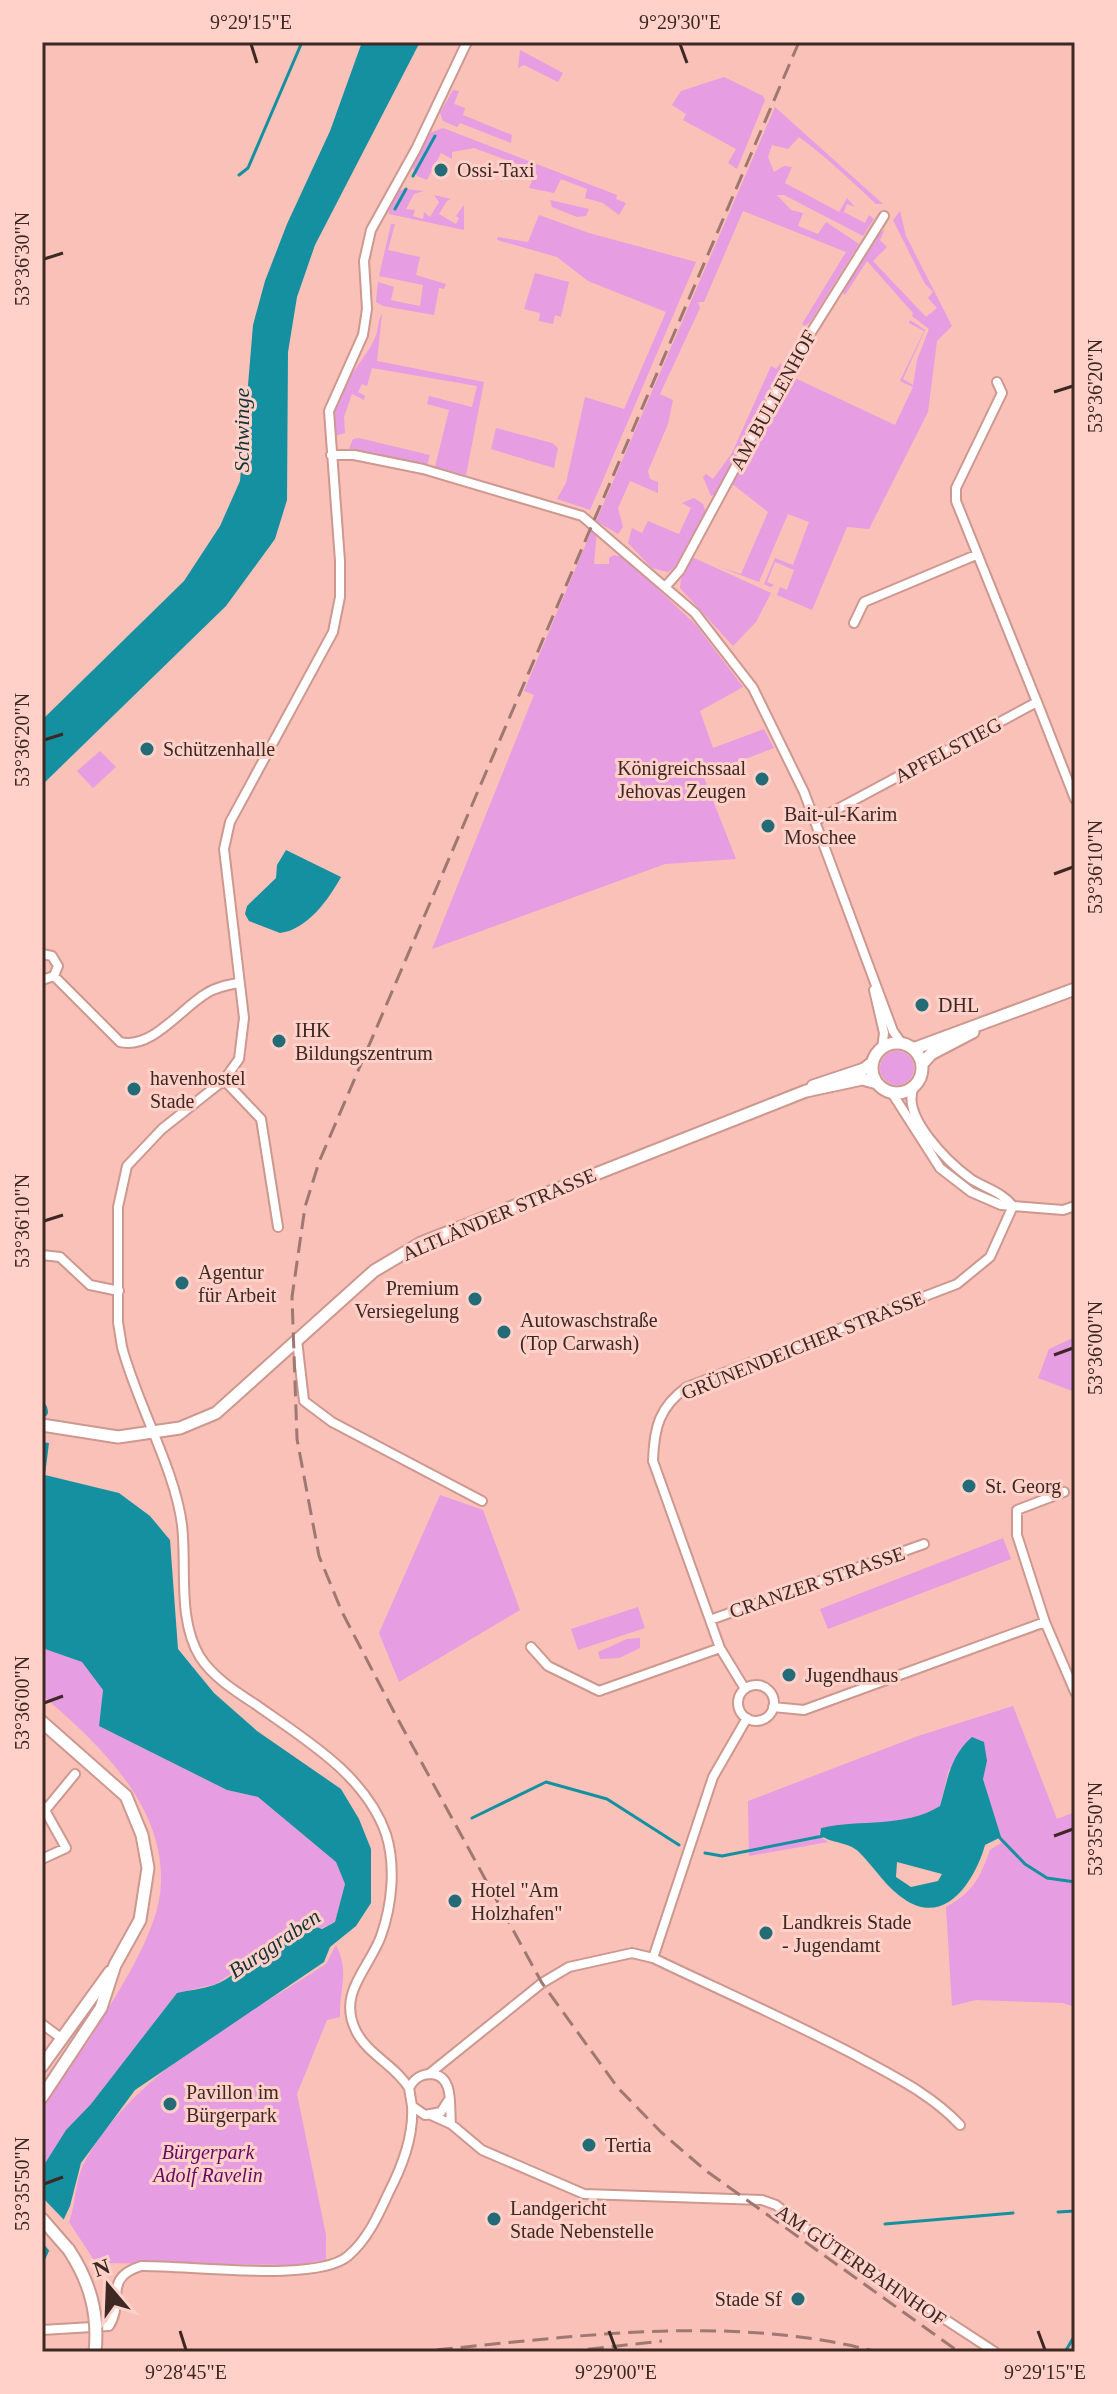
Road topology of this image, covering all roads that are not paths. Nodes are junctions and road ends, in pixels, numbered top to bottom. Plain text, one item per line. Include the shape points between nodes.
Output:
1 (467, 42) edge
2 (884, 216) dead end
3 (997, 382) dead end
4 (331, 455) junction
5 (976, 555) junction
6 (666, 586) junction
7 (854, 623) dead end
8 (1037, 702) junction
9 (1075, 799) edge
10 (817, 820) junction
11 (42, 954) edge
12 (871, 974) junction
13 (54, 976) junction
14 (42, 980) edge
15 (238, 983) junction
16 (1075, 989) edge
17 (1017, 1011) junction
18 (908, 1046) junction
19 (882, 1049) junction
20 (873, 1062) junction
21 (922, 1064) junction
22 (224, 1080) junction
23 (877, 1083) junction
24 (914, 1087) junction
25 (811, 1090) junction
26 (892, 1093) junction
27 (1013, 1206) junction
28 (1075, 1206) edge
29 (278, 1227) dead end
30 (42, 1255) edge
31 (119, 1291) junction
32 (297, 1340) junction
33 (42, 1425) edge
34 (152, 1433) junction
35 (1064, 1492) dead end
36 (482, 1501) dead end
37 (924, 1544) dead end
38 (710, 1620) junction
39 (1045, 1622) junction
40 (531, 1647) dead end
41 (720, 1648) junction
42 (745, 1689) junction
43 (1075, 1692) edge
44 (773, 1707) junction
45 (747, 1718) junction
46 (42, 1722) edge
47 (75, 1774) dead end
48 (43, 1810) edge
49 (42, 1859) edge
50 (653, 1958) junction
51 (115, 1965) junction
52 (42, 2024) edge
53 (61, 2038) junction
54 (74, 2048) junction
55 (446, 2063) junction
56 (42, 2066) edge
57 (400, 2073) junction
58 (425, 2075) junction
59 (446, 2083) junction
60 (409, 2088) junction
61 (42, 2097) edge
62 (448, 2101) junction
63 (412, 2106) junction
64 (428, 2115) junction
65 (451, 2124) junction
66 (960, 2125) dead end
67 (413, 2127) junction
68 (42, 2219) edge
69 (42, 2330) edge
70 (95, 2352) edge
71 (995, 2352) edge

1 - 4 street via 368,239 366,323 329,409
2 - 6 street, AM BULLENHOF via 808,335 680,570
3 - 5 street via 1002,393 956,488
4 - 6 street via 423,469 582,516
4 - 15 street via 340,561 333,632 236,807 224,849
5 - 7 street via 864,602
5 - 8 street
6 - 10 street via 707,626 748,679
8 - 9 street
8 - 10 street, APFELSTIEG
10 - 12 street
11 - 13 street via 55,959
12 - 18 street via 896,1037
12 - 19 street via 884,1033
13 - 14 street
13 - 15 street via 120,1042 131,1045 207,993
15 - 22 street via 244,1037 239,1059
16 - 17 main road
17 - 18 main road
17 - 21 main road via 941,1048
18 - 19 main road
18 - 21 main road
19 - 20 main road
20 - 23 main road
20 - 25 main road, ALTLÄNDER STRASSE
21 - 24 main road
22 - 29 street via 261,1119
22 - 31 street via 162,1129 127,1166 118,1207
23 - 25 main road, ALTLÄNDER STRASSE via 864,1079
23 - 26 main road
24 - 26 main road
24 - 27 street via 911,1100 930,1141 964,1173 1006,1196
25 - 32 main road, ALTLÄNDER STRASSE via 421,1243 374,1271
26 - 27 street via 944,1172 983,1198
27 - 28 street
27 - 38 street, GRÜNENDEICHER STRASSE via 990,1257 957,1284 687,1387 669,1400 653,1433 653,1461
30 - 31 street via 60,1257 90,1285
31 - 34 street via 122,1347
32 - 34 main road, ALTLÄNDER STRASSE via 216,1413
32 - 36 street via 304,1401 332,1422
33 - 34 main road, ALTLÄNDER STRASSE via 118,1437
34 - 57 street via 182,1523 189,1628 201,1657 222,1681 335,1763 372,1802 383,1827 391,1857 389,1905 350,2005 356,2031 370,2051
35 - 39 street via 1017,1510 1017,1535
37 - 38 street, CRANZER STRASSE
38 - 41 street, GRÜNENDEICHER STRASSE
39 - 43 street
39 - 44 street via 804,1710
40 - 41 street via 548,1666 599,1691
41 - 42 street, GRÜNENDEICHER STRASSE
42 - 44 street via 766,1689
42 - 45 street via 739,1706
44 - 45 street via 764,1719
45 - 50 street via 713,1777
46 - 51 main road via 122,1791 142,1835 146,1901 137,1929
47 - 48 street
48 - 49 street via 66,1848
50 - 55 street via 632,1953 569,1967 461,2045
50 - 66 street via 903,2081
51 - 53 main road
51 - 54 main road via 101,2008
52 - 53 street
53 - 54 main road
53 - 56 main road
54 - 61 main road
55 - 58 street
55 - 59 street
57 - 58 street
57 - 60 street
58 - 59 street
58 - 60 street
59 - 62 street
60 - 63 street
62 - 64 street via 441,2112
62 - 65 street
63 - 64 street
63 - 67 street
64 - 65 street, AM GÜTERBAHNHOF
64 - 67 street
65 - 71 street, AM GÜTERBAHNHOF via 482,2150 584,2194 762,2200 776,2205
67 - 69 street via 377,2216 364,2238 335,2264 264,2271 141,2266 121,2277 109,2326
68 - 70 main road, bridge via 69,2250 88,2284 96,2322

